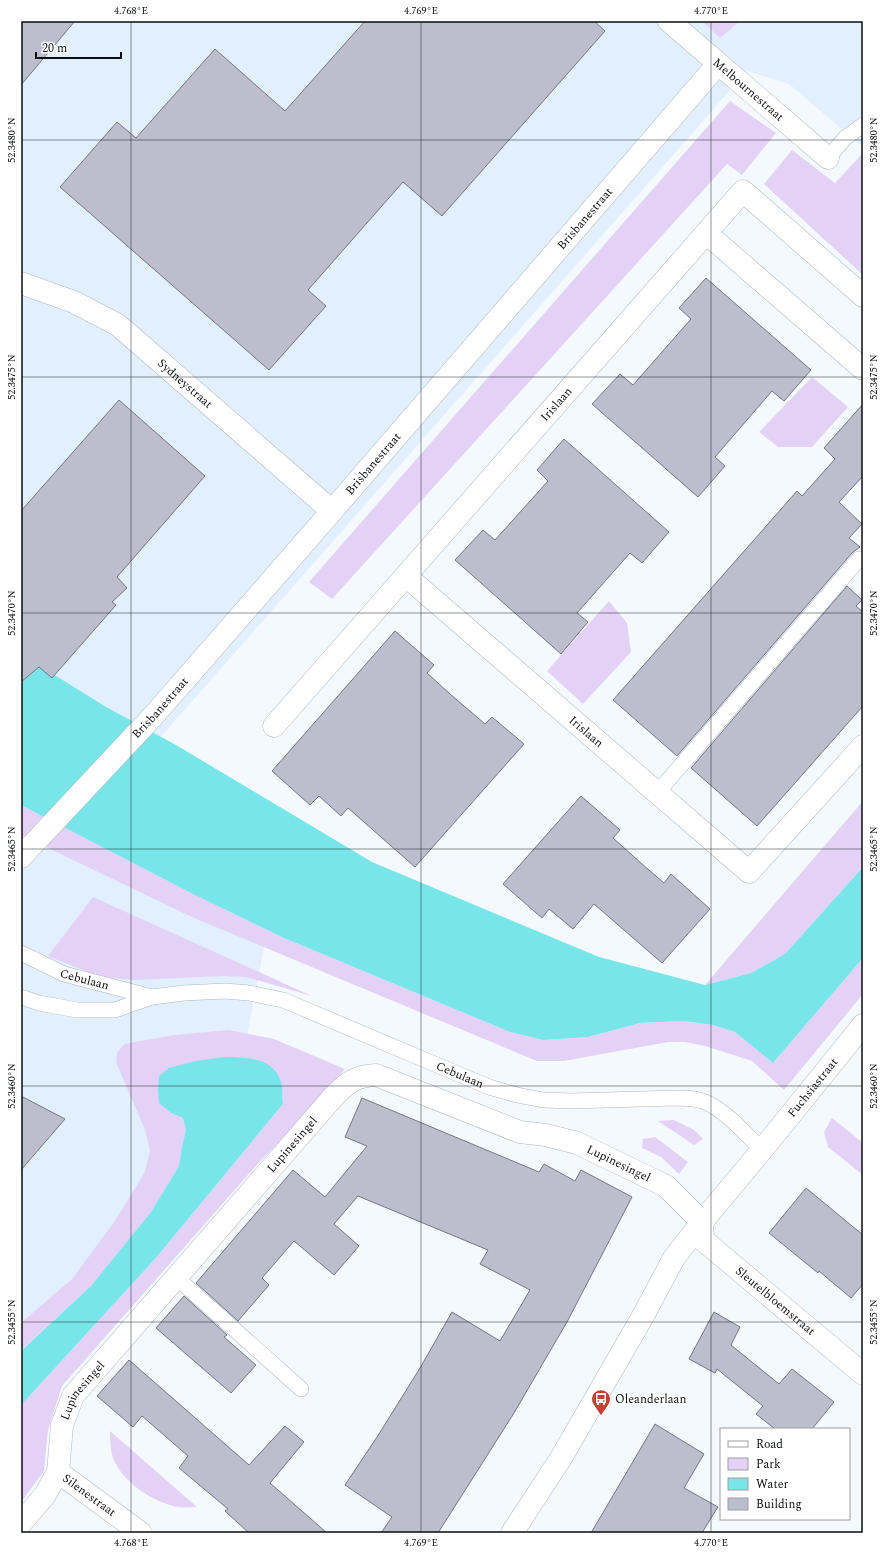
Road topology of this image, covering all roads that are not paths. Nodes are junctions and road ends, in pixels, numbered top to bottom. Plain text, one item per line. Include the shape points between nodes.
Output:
1 (669, 21) edge
2 (718, 64) junction
3 (863, 125) edge
4 (828, 158) joint
5 (706, 233) junction
6 (21, 283) edge
7 (863, 296) edge
8 (863, 369) edge
9 (332, 511) junction
10 (859, 559) dead end
11 (406, 576) junction
12 (274, 726) dead end
13 (863, 746) edge
14 (657, 793) junction
15 (21, 857) edge
16 (21, 953) edge
17 (152, 996) junction
18 (21, 997) edge
19 (863, 1025) edge
20 (762, 1150) junction
21 (702, 1222) junction
22 (177, 1278) junction
23 (863, 1374) edge
24 (301, 1390) dead end
25 (58, 1472) junction
26 (21, 1523) edge
27 (141, 1533) edge
28 (512, 1533) edge

1 - 2 street, Melbournestraat
2 - 4 street, Melbournestraat
2 - 9 street, Brisbanestraat
3 - 4 lane via 845,138
5 - 7 street, Irislaan via 743,191
5 - 8 street
5 - 11 street, Irislaan
6 - 9 street, Sydneystraat via 74,302 118,325
9 - 15 street, Brisbanestraat via 154,714
10 - 14 lane
11 - 12 street, Irislaan
11 - 14 street, Irislaan
13 - 14 street, Irislaan via 749,872
16 - 17 lane, Cebulaan via 64,974
17 - 18 lane, Cebulaan via 115,1010 78,1010
17 - 20 lane, Cebulaan via 225,991 283,1000 489,1087 517,1095 544,1100 689,1098 705,1102 742,1129
19 - 20 street, Fuchsiastraat
20 - 21 street
21 - 22 street, Lupinesingel via 666,1186 577,1143 520,1132 376,1075 363,1076 347,1083 335,1095
21 - 23 street, Sleutelbloemstraat via 703,1240
21 - 28 street via 674,1258 561,1458
22 - 24 lane
22 - 25 street, Lupinesingel via 73,1396 62,1425
25 - 26 street, Lupinesingel via 45,1495
25 - 27 street, Silenestraat

